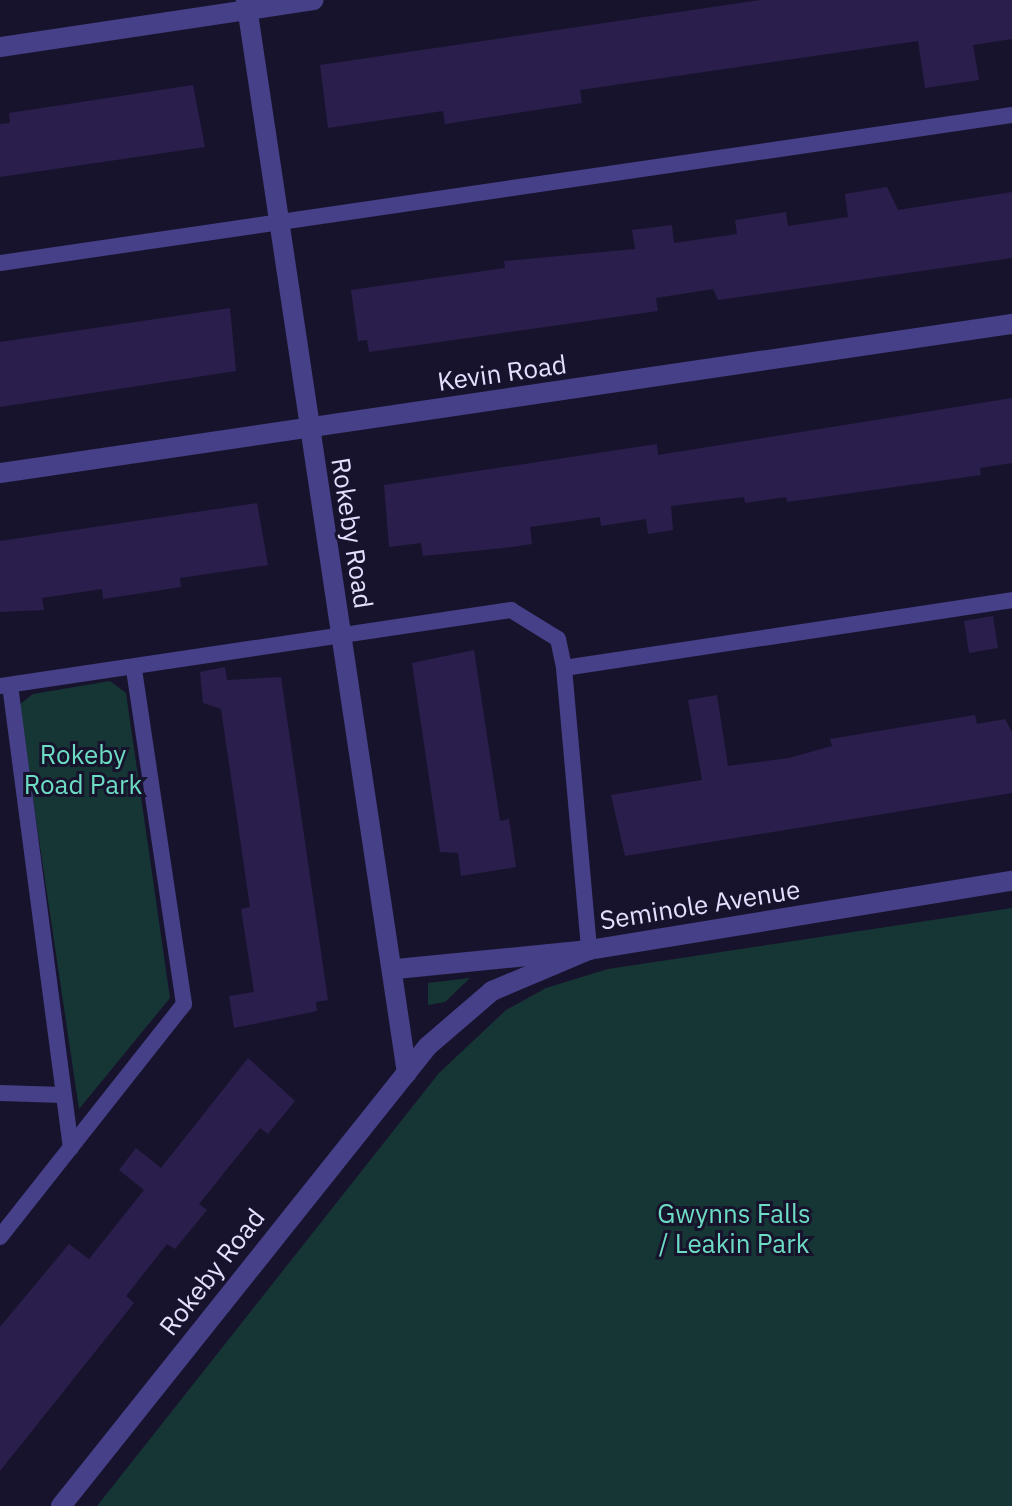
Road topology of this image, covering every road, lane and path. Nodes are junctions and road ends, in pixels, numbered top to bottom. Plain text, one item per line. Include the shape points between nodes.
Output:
1 (314, 0) edge
2 (246, 5) edge
3 (0, 47) edge
4 (1012, 115) edge
5 (279, 222) junction
6 (0, 263) edge
7 (1012, 324) edge
8 (310, 428) junction
9 (0, 473) edge
10 (1012, 600) edge
11 (342, 638) junction
12 (134, 668) junction
13 (564, 668) junction
14 (5, 686) edge
15 (1012, 881) edge
16 (589, 950) junction
17 (396, 969) junction
18 (407, 1073) junction
19 (0, 1093) edge
20 (63, 1095) junction
21 (71, 1148) junction
22 (0, 1237) edge
23 (61, 1506) edge

1 - 2 street
2 - 3 street
2 - 5 street, Rokeby Road
4 - 5 lane
5 - 6 lane
5 - 8 street, Rokeby Road
7 - 8 street, Kevin Road
8 - 9 street, Kevin Road
8 - 11 street, Rokeby Road
10 - 13 lane
11 - 12 lane
11 - 13 lane via 511,610 558,639
11 - 17 street, Rokeby Road
12 - 14 lane
12 - 21 lane via 184,1004
13 - 16 lane
14 - 20 lane
15 - 16 street, Seminole Avenue
16 - 17 street, Seminole Avenue
16 - 18 street, Rokeby Road via 492,991
17 - 18 street, Rokeby Road
18 - 23 street, Rokeby Road
19 - 20 lane
20 - 21 lane
21 - 22 lane

